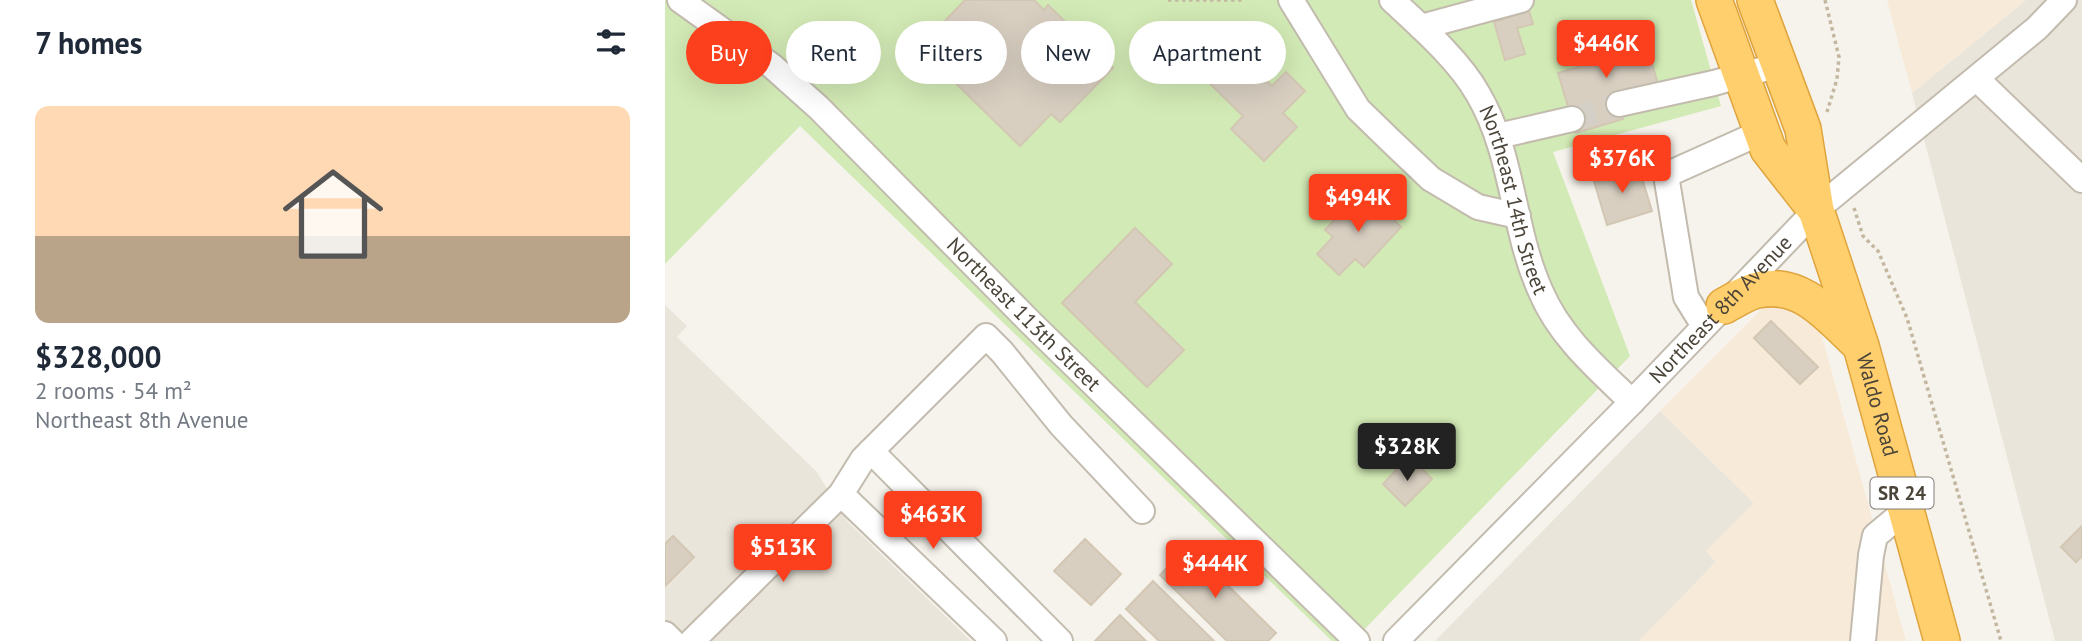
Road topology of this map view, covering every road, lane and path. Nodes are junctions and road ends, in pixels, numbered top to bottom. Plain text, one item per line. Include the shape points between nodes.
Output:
1 (680, 0) edge
2 (1168, 0) edge
3 (1243, 0) edge
4 (1291, 0) edge
5 (1392, 0) edge
6 (1521, 0) edge
7 (1714, 0) edge
8 (1755, 0) edge
9 (1825, 0) edge
10 (2064, 0) edge
11 (1421, 27) junction
12 (1778, 65) junction
13 (1742, 76) junction
14 (1977, 79) junction
15 (1619, 104) tunnel mouth
16 (1826, 116) dead end
17 (1571, 119) tunnel mouth
18 (1762, 132) junction
19 (1498, 136) junction
20 (2082, 180) edge
21 (1853, 204) dead end
22 (1816, 210) junction
23 (1518, 216) junction
24 (1859, 223) junction
25 (1854, 227) dead end
26 (1714, 316) junction
27 (1861, 346) junction
28 (1632, 402) junction
29 (871, 451) junction
30 (841, 494) junction
31 (1906, 510) junction
32 (1142, 511) dead end
33 (665, 634) edge
34 (672, 641) edge
35 (692, 641) edge
36 (994, 641) edge
37 (1060, 641) edge
38 (1357, 641) edge
39 (1396, 641) edge
40 (1863, 641) edge
41 (1942, 641) edge
42 (2001, 641) edge

1 - 38 street, Northeast 113th Street via 772,66 820,108 1031,323
2 - 3 path
4 - 23 street via 1358,109 1392,142 1431,179 1478,207
5 - 11 street, Northeast 14th Street
6 - 11 street
7 - 13 highway, Waldo Road / SR 24
8 - 12 highway, Waldo Road / SR 24
9 - 16 path via 1839,57
10 - 14 street, Northeast 8th Avenue
11 - 19 street, Northeast 14th Street via 1478,93
12 - 13 street
12 - 22 highway, Waldo Road / SR 24 via 1803,129
13 - 15 street
13 - 18 highway, Waldo Road / SR 24
14 - 20 street
14 - 22 street, Northeast 8th Avenue
17 - 19 street
18 - 22 highway, Waldo Road / SR 24 via 1768,149
18 - 26 street via 1666,175 1686,297
19 - 23 street, Northeast 14th Street
21 - 24 path
22 - 26 street, Northeast 8th Avenue
22 - 27 highway, Waldo Road / SR 24
23 - 28 street, Northeast 14th Street via 1541,293 1561,327
24 - 25 path
24 - 42 path via 1863,236 1878,251 1907,318
26 - 27 highway via 1756,290 1794,290 1812,300
26 - 28 street, Northeast 8th Avenue
27 - 31 highway, Waldo Road / SR 24
28 - 39 street, Northeast 8th Avenue
29 - 30 street
29 - 32 street via 986,336
29 - 37 street
30 - 35 street
30 - 36 street
31 - 40 street via 1875,536
31 - 41 highway, Waldo Road / SR 24
33 - 34 street

